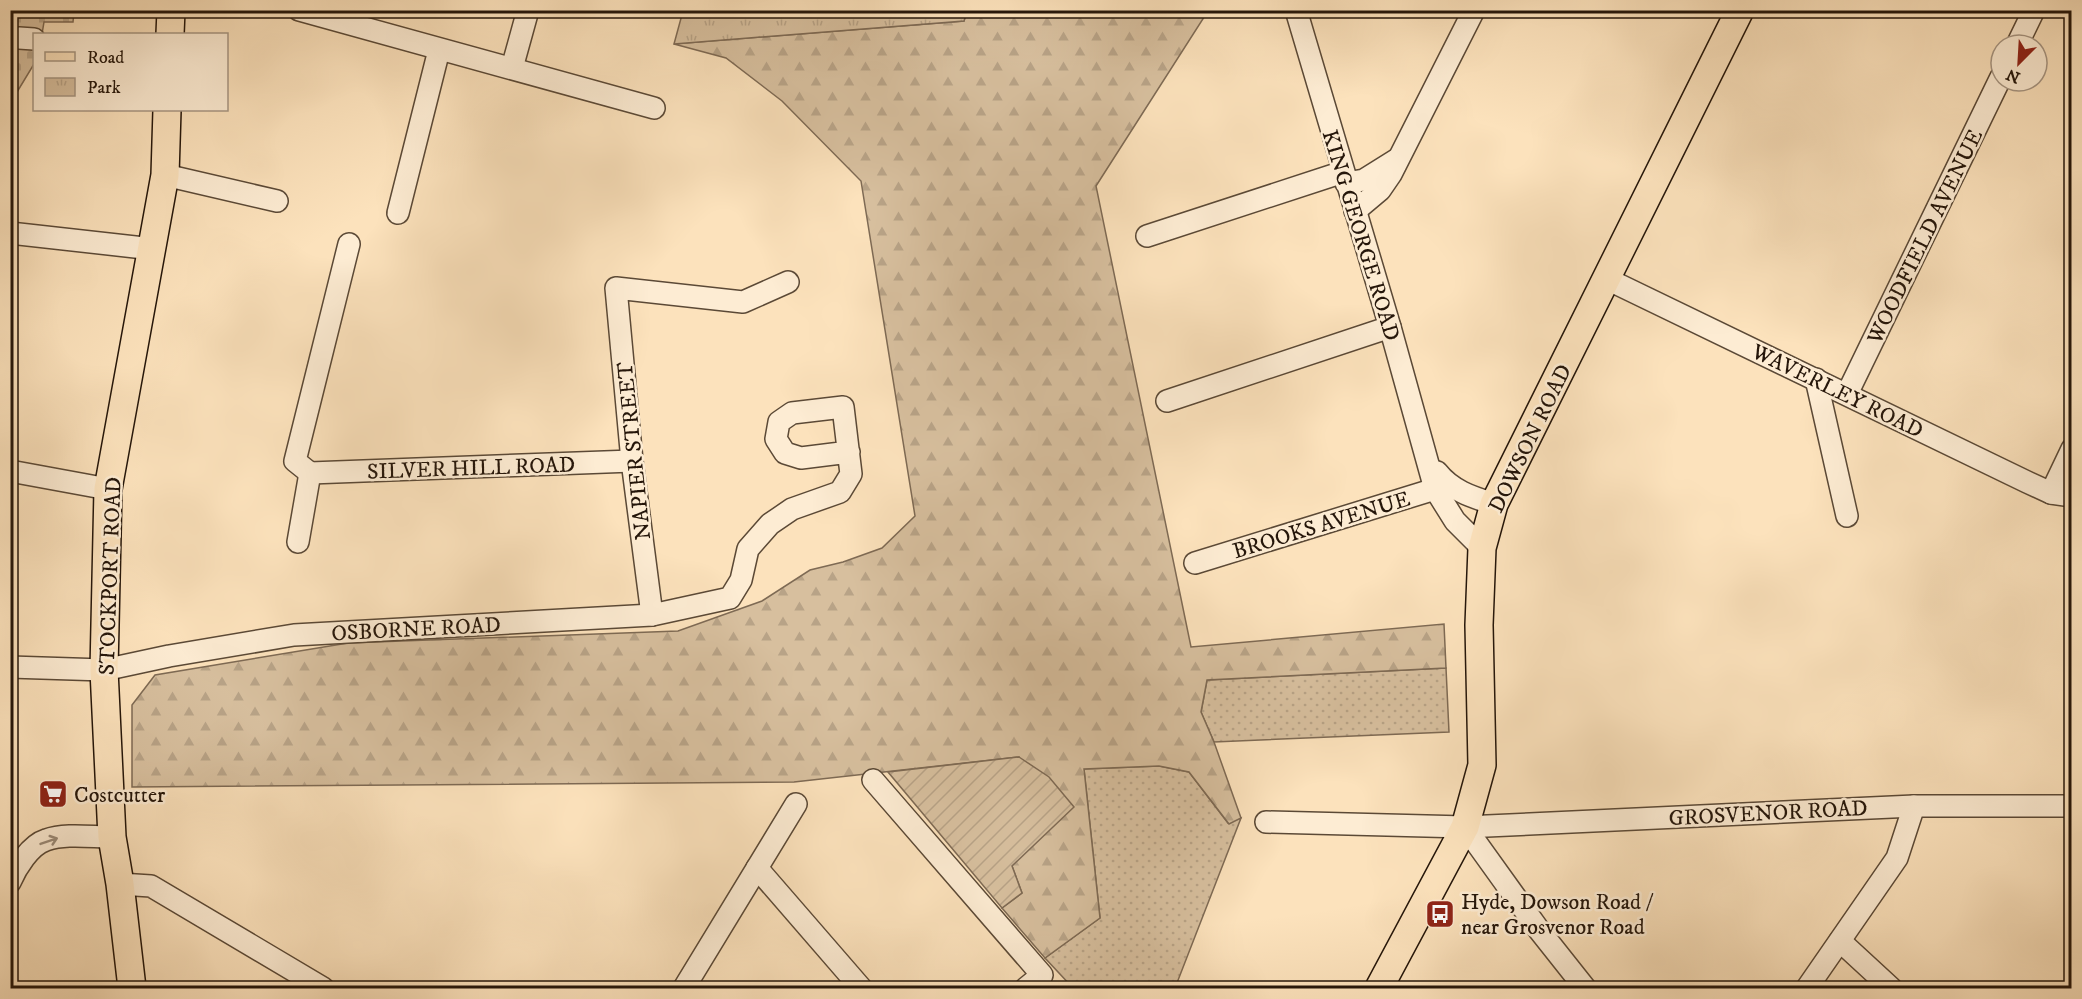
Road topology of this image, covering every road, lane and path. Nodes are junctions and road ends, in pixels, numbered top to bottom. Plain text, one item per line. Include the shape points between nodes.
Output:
1 (171, 10) edge
2 (528, 10) edge
3 (1296, 10) edge
4 (1474, 10) edge
5 (1740, 10) edge
6 (2034, 10) edge
7 (310, 12) edge
8 (170, 33) edge
9 (2023, 33) edge
10 (439, 50) junction
11 (512, 68) junction
12 (1994, 93) edge
13 (654, 108) dead end
14 (167, 111) edge
15 (1399, 159) junction
16 (165, 176) junction
17 (1345, 178) junction
18 (277, 201) dead end
19 (1355, 211) junction
20 (398, 213) dead end
21 (10, 233) edge
22 (1147, 236) dead end
23 (349, 244) dead end
24 (153, 249) junction
25 (1607, 279) junction
26 (788, 282) dead end
27 (1390, 327) junction
28 (1816, 380) junction
29 (1847, 394) junction
30 (1167, 401) dead end
31 (2072, 449) edge
32 (849, 452) dead end
33 (632, 461) junction
34 (10, 471) edge
35 (310, 473) junction
36 (1440, 486) junction
37 (108, 489) junction
38 (2061, 494) edge
39 (1494, 504) junction
40 (1846, 516) dead end
41 (298, 542) dead end
42 (1482, 548) junction
43 (1195, 563) dead end
44 (652, 615) junction
45 (10, 667) edge
46 (104, 670) junction
47 (873, 780) dead end
48 (796, 804) dead end
49 (1914, 806) junction
50 (2072, 807) edge
51 (1266, 822) dead end
52 (1465, 827) junction
53 (112, 837) junction
54 (757, 868) junction
55 (10, 882) edge
56 (120, 884) junction
57 (1840, 941) junction
58 (1034, 982) edge
59 (134, 983) edge
60 (323, 988) edge
61 (684, 988) edge
62 (861, 988) edge
63 (1378, 988) edge
64 (1585, 988) edge
65 (1807, 988) edge
66 (1891, 988) edge

1 - 8 main road
2 - 11 street
3 - 17 street, KING GEORGE ROAD
4 - 15 street
5 - 25 main road, DOWSON ROAD
6 - 9 street
7 - 10 street
10 - 11 street
10 - 20 street
11 - 13 street
12 - 29 street, WOODFIELD AVENUE
14 - 16 main road, STOCKPORT ROAD
15 - 17 street via 1364,180
15 - 19 street via 1380,190
16 - 18 street
16 - 24 main road, STOCKPORT ROAD
17 - 19 street, KING GEORGE ROAD
17 - 22 street
19 - 27 street, KING GEORGE ROAD
21 - 24 street
23 - 35 street via 295,461
24 - 37 main road, STOCKPORT ROAD
25 - 28 street, WAVERLEY ROAD
25 - 39 main road, DOWSON ROAD
26 - 33 street, NAPIER STREET via 743,302 616,288
27 - 30 street
27 - 36 street, KING GEORGE ROAD via 1427,460
28 - 29 street, WAVERLEY ROAD
28 - 40 street
29 - 38 street, WAVERLEY ROAD
31 - 38 street
32 - 44 street, OSBORNE ROAD via 851,474 840,492 792,509 770,524 748,549 741,580 730,598
33 - 35 street, SILVER HILL ROAD
33 - 44 street, NAPIER STREET
34 - 37 street
35 - 41 street
36 - 39 street
36 - 42 street, KING GEORGE ROAD via 1455,521
36 - 43 street, BROOKS AVENUE
37 - 46 main road, STOCKPORT ROAD
39 - 42 main road, DOWSON ROAD
42 - 52 main road, DOWSON ROAD via 1482,765
44 - 46 street, OSBORNE ROAD via 294,635
45 - 46 street, OSBORNE ROAD
46 - 53 main road, STOCKPORT ROAD
47 - 58 street
48 - 54 street
49 - 50 street, GROSVENOR ROAD
49 - 52 street, GROSVENOR ROAD
49 - 57 street via 1898,858
51 - 52 street, GROSVENOR ROAD
52 - 63 main road, DOWSON ROAD
52 - 64 street
55 -> 53 street via 23,858 44,840
53 - 56 main road, STOCKPORT ROAD
54 - 61 street
54 - 62 street
56 - 59 main road, STOCKPORT ROAD
56 - 60 street via 151,886
57 - 65 street
57 - 66 street

